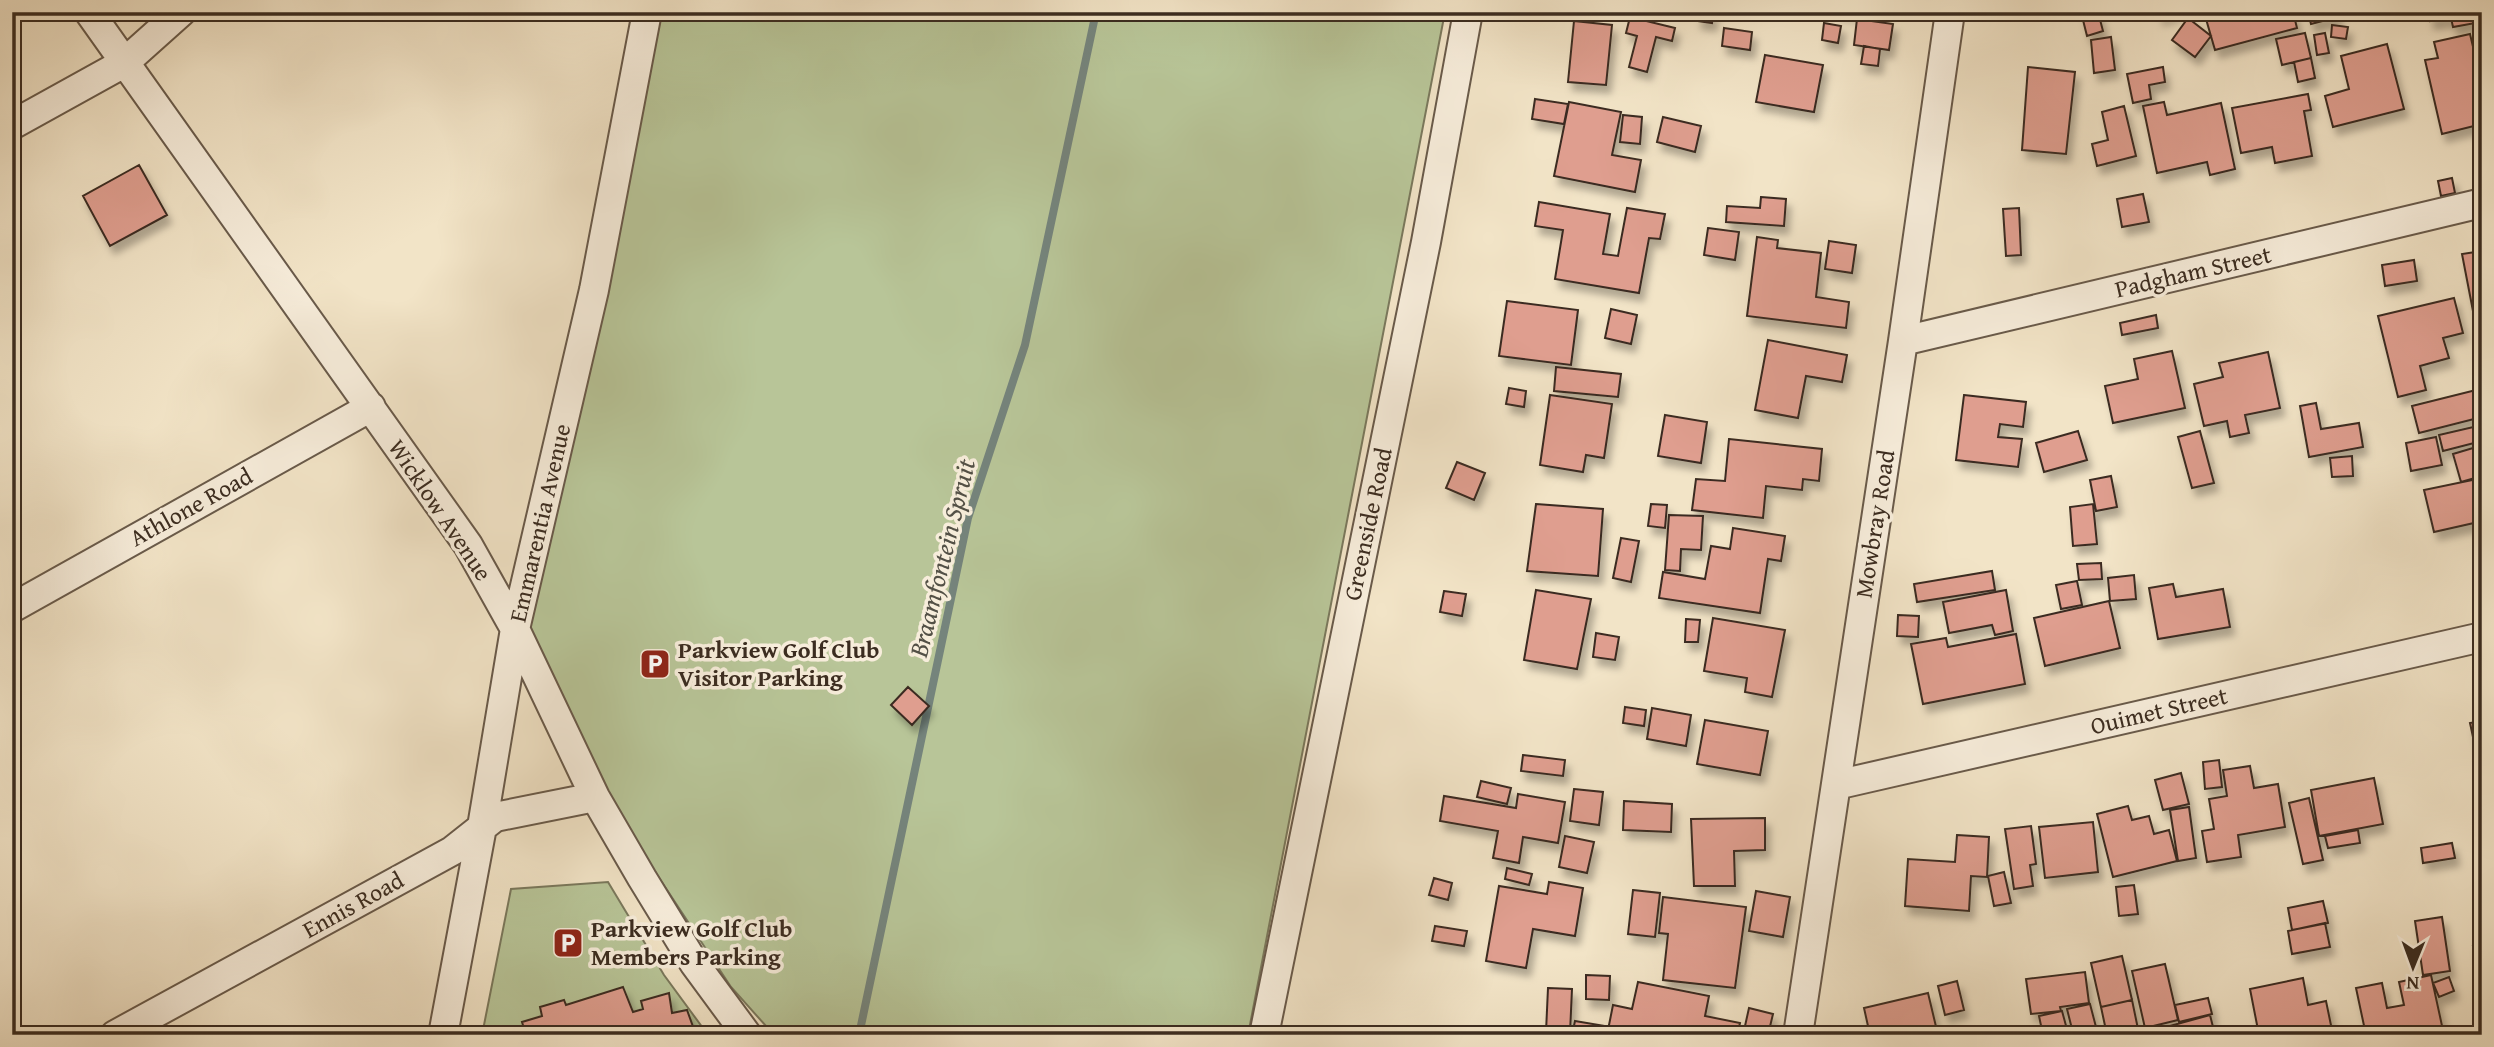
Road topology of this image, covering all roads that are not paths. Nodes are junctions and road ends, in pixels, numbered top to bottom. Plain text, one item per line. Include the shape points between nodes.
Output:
1 (89, 12) edge
2 (181, 12) edge
3 (647, 12) edge
4 (1468, 12) edge
5 (1950, 12) edge
6 (124, 63) junction
7 (12, 125) edge
8 (2482, 203) edge
9 (1903, 341) junction
10 (371, 407) junction
11 (12, 608) edge
12 (515, 629) junction
13 (2482, 637) edge
14 (1836, 785) junction
15 (596, 796) junction
16 (482, 827) junction
17 (115, 1035) edge
18 (443, 1035) edge
19 (747, 1035) edge
20 (1264, 1035) edge
21 (1798, 1035) edge

1 - 6 street, Wicklow Avenue
2 - 6 street
3 - 12 street, Emmarentia Avenue via 594,290
4 - 20 street, Greenside Road via 1426,242
5 - 9 street, Mowbray Road
6 - 7 street
6 - 10 street, Wicklow Avenue
8 - 9 street, Padgham Street
9 - 14 street, Mowbray Road
10 - 11 street, Athlone Road
10 - 12 street, Wicklow Avenue via 468,545
12 - 15 street, Wicklow Avenue
12 - 16 street, Emmarentia Avenue
13 - 14 street, Ouimet Street
14 - 21 street, Mowbray Road
15 - 16 street, Ennis Road via 495,817
15 - 19 street, Wicklow Avenue via 669,926
16 - 17 street, Ennis Road via 452,851
16 - 18 street, Emmarentia Avenue

